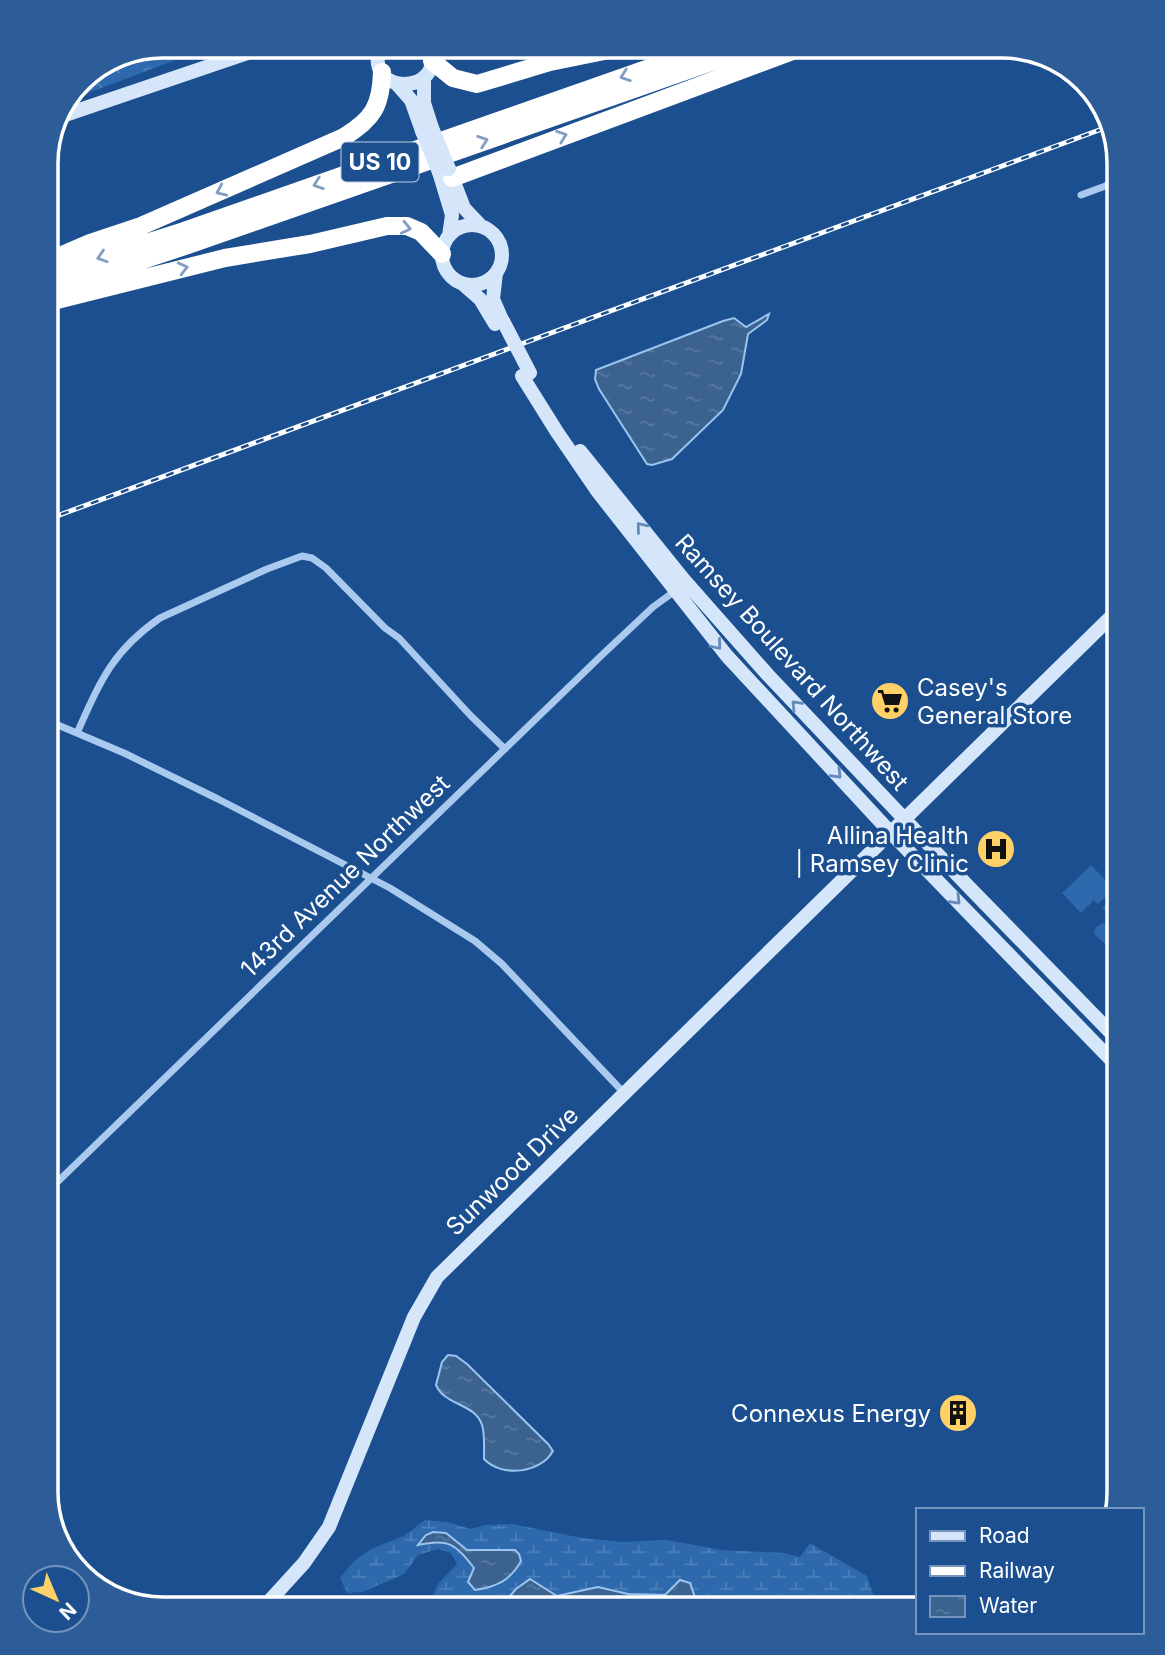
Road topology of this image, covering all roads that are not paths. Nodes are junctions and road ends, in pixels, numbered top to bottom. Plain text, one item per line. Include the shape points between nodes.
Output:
1 (233, 58) edge
2 (429, 58) edge
3 (430, 58) edge
4 (431, 58) edge
5 (570, 58) edge
6 (678, 58) edge
7 (723, 58) edge
8 (772, 58) edge
9 (382, 60) edge
10 (71, 113) edge
11 (427, 130) junction
12 (446, 173) junction
13 (1107, 186) edge
14 (1082, 195) dead end
15 (482, 227) junction
16 (449, 236) junction
17 (442, 254) junction
18 (58, 257) edge
19 (58, 271) edge
20 (496, 273) junction
21 (464, 285) junction
22 (58, 288) edge
23 (58, 299) edge
24 (499, 323) junction
25 (526, 375) junction
26 (675, 591) junction
27 (1107, 621) edge
28 (58, 725) edge
29 (77, 733) junction
30 (505, 749) junction
31 (905, 821) junction
32 (891, 833) junction
33 (371, 878) junction
34 (1003, 949) junction
35 (1107, 1021) edge
36 (1101, 1022) junction
37 (1107, 1028) edge
38 (1107, 1045) edge
39 (1107, 1056) edge
40 (625, 1094) junction
41 (58, 1181) edge
42 (273, 1597) edge

1 - 10 street
2 - 9 street via 409,85
3 - 11 street via 424,103
4 - 5 highway via 453,78 477,84
6 -> 19 highway, US 10
22 -> 7 highway, US 10
12 -> 8 highway
9 - 11 street
9 -> 18 highway via 381,93 374,112 344,137
11 - 12 street, bridge
12 - 15 street via 464,208
12 - 16 street via 452,215
13 - 14 street
15 - 16 street via 464,227
15 - 20 street via 494,235 501,249
16 - 17 street
17 - 21 street via 448,273
23 -> 17 highway via 387,226 421,232
20 - 21 street via 480,284
20 - 24 street, Ramsey Boulevard Northwest via 493,299
21 - 24 street, Ramsey Boulevard Northwest
24 - 25 street, Ramsey Boulevard Northwest, bridge
25 - 26 street, Ramsey Boulevard Northwest via 556,432
31 -> 25 street, Ramsey Boulevard Northwest via 691,589
26 - 30 street, 143rd Avenue Northwest
26 -> 32 street, Ramsey Boulevard Northwest via 727,656
27 - 31 street, Sunwood Drive
28 - 29 street
29 - 30 street via 104,673 144,629 295,557 313,558 327,568
29 - 33 street
30 - 33 street, 143rd Avenue Northwest
31 - 32 street, Sunwood Drive
31 - 36 street, Ramsey Boulevard Northwest
32 -> 34 street, Ramsey Boulevard Northwest
32 - 40 street, Sunwood Drive
33 - 40 street via 475,941
33 - 41 street, 143rd Avenue Northwest
34 - 38 street via 1018,953
34 - 39 street, Ramsey Boulevard Northwest
35 - 36 street
36 - 37 street, Ramsey Boulevard Northwest
40 - 42 street, Sunwood Drive via 431,1286 397,1356 328,1527

